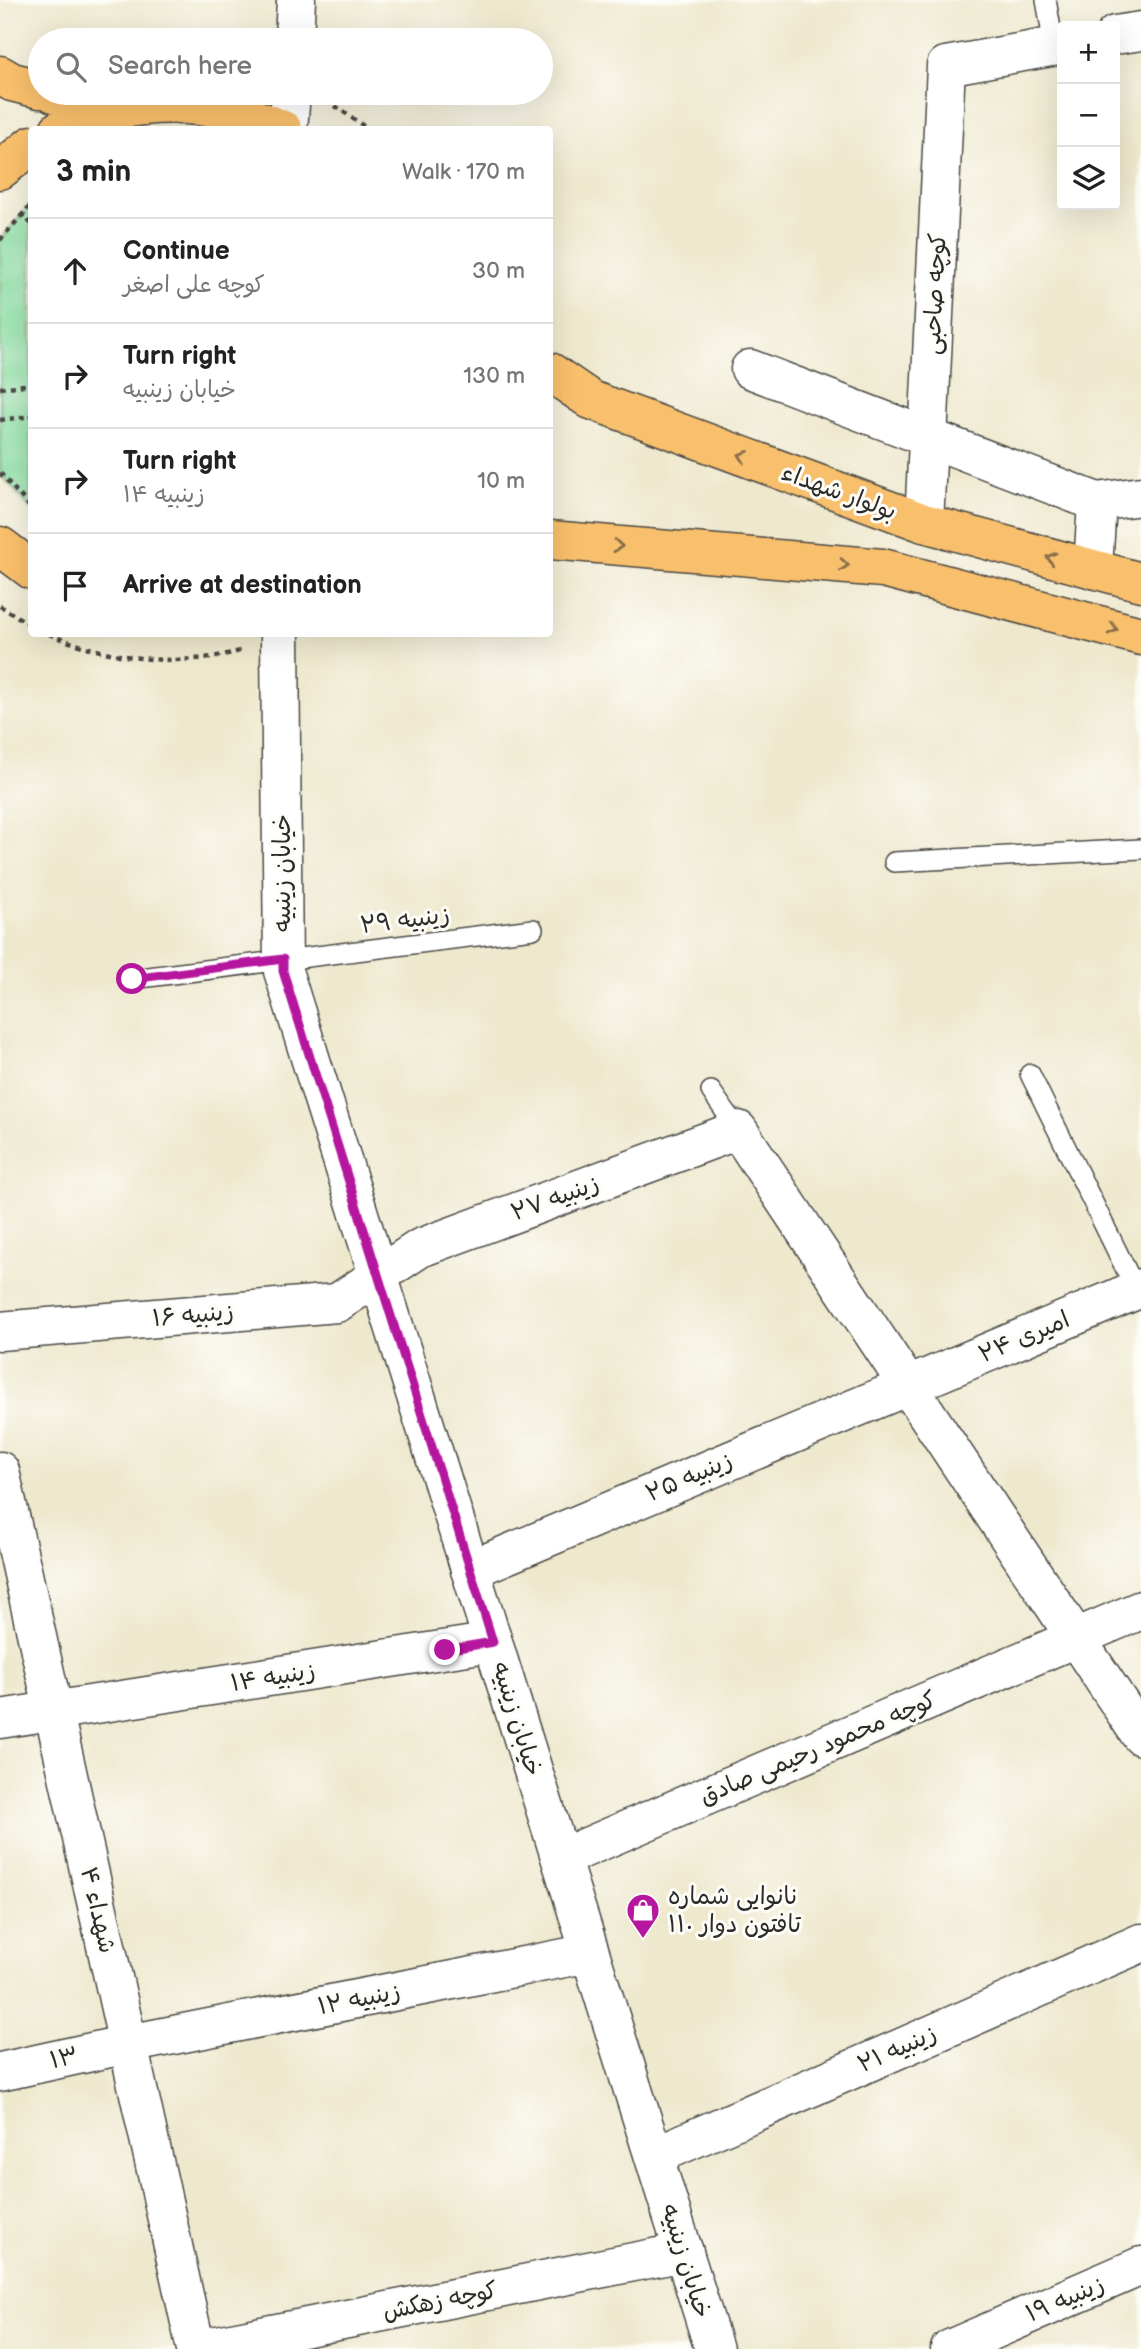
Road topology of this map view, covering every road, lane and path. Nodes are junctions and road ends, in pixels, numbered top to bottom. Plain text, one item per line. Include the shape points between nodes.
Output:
1 (296, 0) edge
2 (1046, 0) edge
3 (295, 28) edge
4 (1141, 30) edge
5 (1120, 34) edge
6 (1057, 41) edge
7 (1057, 45) edge
8 (0, 75) edge
9 (28, 86) edge
10 (101, 105) edge
11 (148, 105) edge
12 (180, 105) edge
13 (300, 105) edge
14 (325, 105) edge
15 (117, 109) junction
16 (70, 126) edge
17 (275, 126) edge
18 (288, 126) edge
19 (362, 126) edge
20 (28, 148) edge
21 (0, 170) edge
22 (28, 207) edge
23 (21, 213) junction
24 (28, 220) edge
25 (0, 240) edge
26 (750, 369) dead end
27 (553, 374) edge
28 (28, 384) edge
29 (0, 388) edge
30 (28, 416) edge
31 (0, 420) edge
32 (928, 437) junction
33 (0, 473) edge
34 (1141, 496) edge
35 (1097, 502) junction
36 (28, 504) edge
37 (924, 523) junction
38 (553, 541) edge
39 (0, 546) edge
40 (28, 567) edge
41 (1093, 569) junction
42 (1141, 582) edge
43 (0, 606) edge
44 (28, 624) edge
45 (1141, 636) edge
46 (58, 637) edge
47 (278, 637) edge
48 (281, 637) edge
49 (1141, 849) edge
50 (894, 862) dead end
51 (533, 929) dead end
52 (283, 959) junction
53 (132, 979) dead end
54 (1030, 1074) dead end
55 (711, 1091) dead end
56 (738, 1130) junction
57 (378, 1275) junction
58 (1139, 1289) edge
59 (0, 1331) edge
60 (908, 1386) junction
61 (0, 1471) edge
62 (470, 1570) junction
63 (1141, 1610) edge
64 (1076, 1638) junction
65 (493, 1642) junction
66 (53, 1711) junction
67 (0, 1719) edge
68 (1141, 1736) edge
69 (561, 1858) junction
70 (1141, 1943) edge
71 (590, 1954) junction
72 (128, 2045) junction
73 (0, 2072) edge
74 (654, 2155) junction
75 (684, 2252) junction
76 (1141, 2266) edge
77 (197, 2349) edge
78 (714, 2349) edge
79 (950, 2349) edge

1 - 3 street
2 - 6 lane
4 - 5 street
7 - 32 street, کوچه صاحبی via 946,66
8 - 9 main road
10 - 15 main road
11 - 15 main road
12 - 17 main road via 233,111
13 - 18 street
14 - 19 path
15 - 16 main road
20 - 21 main road
22 - 23 path
23 - 24 path
23 - 25 path
26 - 32 street
37 -> 27 main road, بولوار شهداء via 591,400
28 - 29 path
30 - 31 path
32 - 35 street
32 - 37 street, کوچه صاحبی
33 - 36 path
34 - 35 street
35 - 41 street
41 -> 37 main road, بولوار شهداء
38 -> 45 main road via 883,568
39 - 40 main road
41 - 42 main road, بولوار شهداء
43 - 44 path
46 - 47 path via 129,657 162,659 228,654
48 - 52 street, خیابان زینبیه
49 - 50 lane
51 - 52 lane, زینبیه ۲۹
52 - 53 lane, زینبیه ۲۹
52 - 57 street, خیابان زینبیه
54 - 58 lane
55 - 56 lane
56 - 57 street, زینبیه ۲۷ via 420,1248
56 - 60 street
57 - 59 street, زینبیه ۱۶ via 337,1303
57 - 62 street, خیابان زینبیه
58 - 60 street, امیری ۲۴
60 - 62 street, زینبیه ۲۵
60 - 64 street
61 - 66 street, شهداء ۴
62 - 65 street, خیابان زینبیه
63 - 64 street, کوچه محمود رحیمی صادق
64 - 68 street
64 - 69 street, کوچه محمود رحیمی صادق
65 - 66 street, زینبیه ۱۴
65 - 69 street, خیابان زینبیه
66 - 67 street, زینبیه ۱۴
66 - 72 street, شهداء ۴
69 - 71 street, خیابان زینبیه
70 - 74 street, زینبیه ۲۱
71 - 72 street, زینبیه ۱۲
71 - 74 street, خیابان زینبیه
72 - 73 street, ۱۳
72 - 77 street, شهداء ۴
74 - 75 street, خیابان زینبیه
75 - 77 street, کوچه زهکش
75 - 78 street, خیابان زینبیه
76 - 79 street, زینبیه ۱۹

